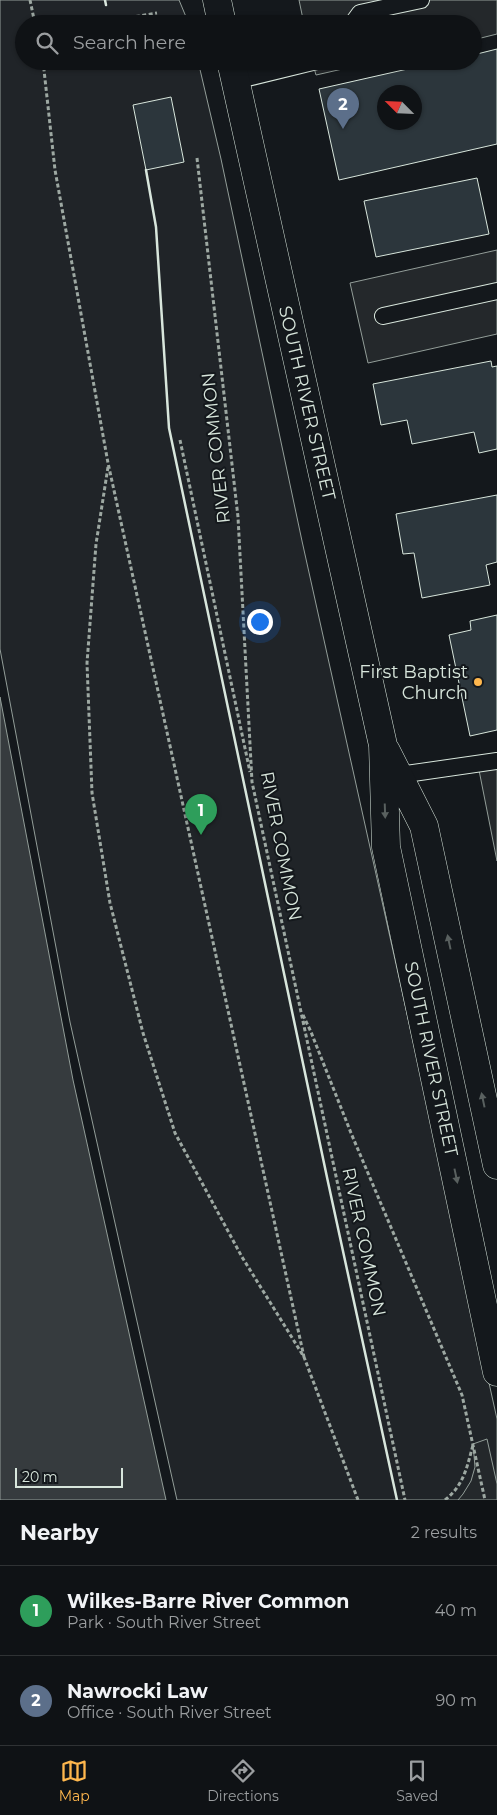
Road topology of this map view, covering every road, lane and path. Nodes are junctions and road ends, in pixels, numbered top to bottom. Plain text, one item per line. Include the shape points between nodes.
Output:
1 (30, 0) edge
2 (217, 0) edge
3 (420, 0) edge
4 (356, 12) edge
5 (157, 13) dead end
6 (33, 15) edge
7 (145, 15) edge
8 (220, 15) edge
9 (45, 70) edge
10 (233, 71) edge
11 (197, 158) dead end
12 (497, 292) edge
13 (383, 316) dead end
14 (180, 440) dead end
15 (108, 463) junction
16 (383, 744) junction
17 (497, 761) edge
18 (399, 775) junction
19 (252, 782) junction
20 (301, 1011) junction
21 (497, 1165) edge
22 (304, 1357) junction
23 (497, 1372) edge
24 (473, 1444) junction
25 (358, 1500) edge
26 (405, 1500) edge
27 (444, 1500) edge
28 (485, 1500) edge

1 - 6 path
2 - 8 main road
3 - 4 lane
5 - 7 path
9 - 15 path via 55,170
10 - 16 main road, SOUTH RIVER STREET
11 - 19 path, RIVER COMMON via 238,518
12 - 13 lane
14 - 19 path
15 - 22 path
15 - 22 path via 96,544 87,663 92,793 110,903 143,1033 175,1133 242,1257
16 - 18 main road, SOUTH RIVER STREET
16 -> 23 main road, SOUTH RIVER STREET via 386,847
17 - 18 lane
21 -> 18 main road, SOUTH RIVER STREET via 424,826
19 - 20 path, RIVER COMMON
20 - 24 path via 462,1395
20 - 26 path, RIVER COMMON
22 - 25 path
24 - 27 path via 464,1476 455,1492
24 - 28 path

